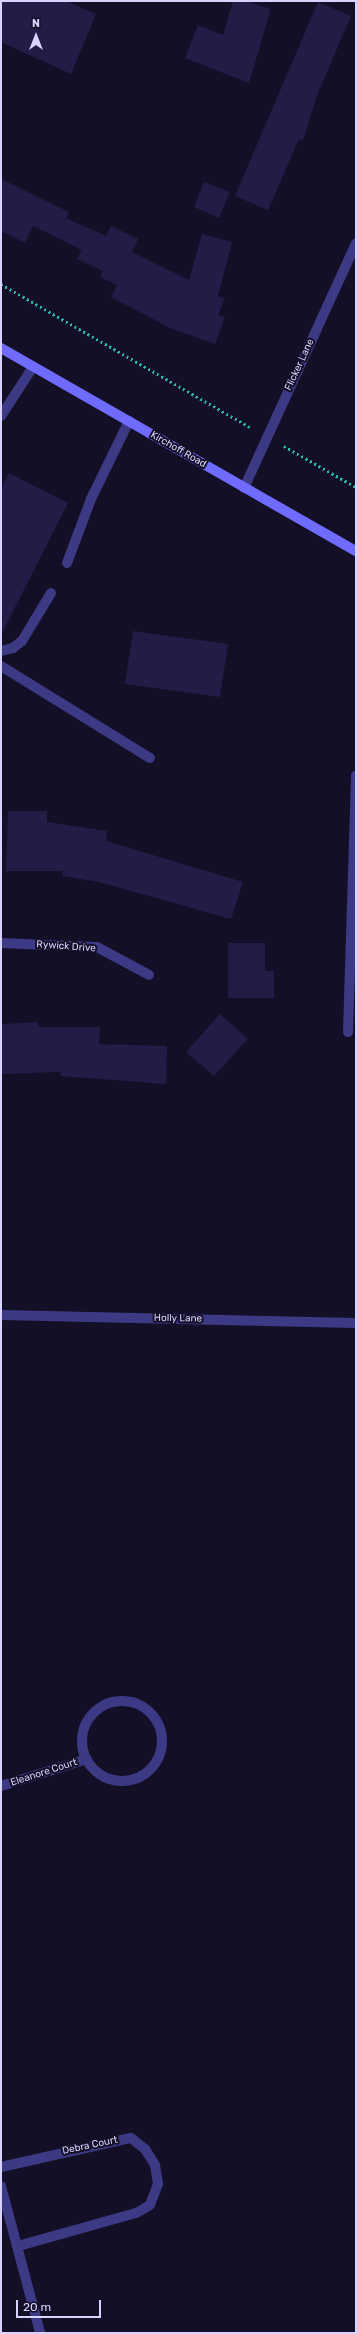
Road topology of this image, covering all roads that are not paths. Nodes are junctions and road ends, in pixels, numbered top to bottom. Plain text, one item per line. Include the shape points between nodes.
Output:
1 (356, 243) edge
2 (1, 348) edge
3 (33, 366) junction
4 (1, 416) edge
5 (129, 422) junction
6 (244, 488) junction
7 (356, 551) edge
8 (67, 563) dead end
9 (51, 593) dead end
10 (1, 651) edge
11 (1, 666) edge
12 (150, 758) dead end
13 (356, 775) edge
14 (354, 857) edge
15 (353, 912) edge
16 (1, 943) edge
17 (149, 975) dead end
18 (348, 1032) dead end
19 (1, 1315) edge
20 (356, 1323) edge
21 (87, 1759) junction
22 (1, 1786) edge
23 (1, 2167) edge
24 (1, 2186) edge
25 (18, 2246) junction
26 (40, 2333) edge

1 - 6 street, Flicker Lane
2 - 3 main road, Kirchoff Road
3 - 4 street
3 - 5 main road, Kirchoff Road
5 - 6 main road, Kirchoff Road
5 - 8 street via 91,499
6 - 7 main road, Kirchoff Road
9 - 10 street via 22,641 13,648
11 - 12 street
13 - 14 street
14 - 15 street
15 - 18 street
16 - 17 street, Rywick Drive via 98,947
19 - 20 street, Holly Lane
21 - 21 street, Eleanore Court via 104,1777 117,1781 141,1776 151,1768 160,1752 161,1733 157,1722 139,1705 127,1702 103,1706 87,1723 83,1735
21 - 22 street, Eleanore Court
23 - 25 street, Debra Court via 131,2138 145,2150 155,2165 158,2184 150,2205 136,2213
24 - 25 street
25 - 26 street

